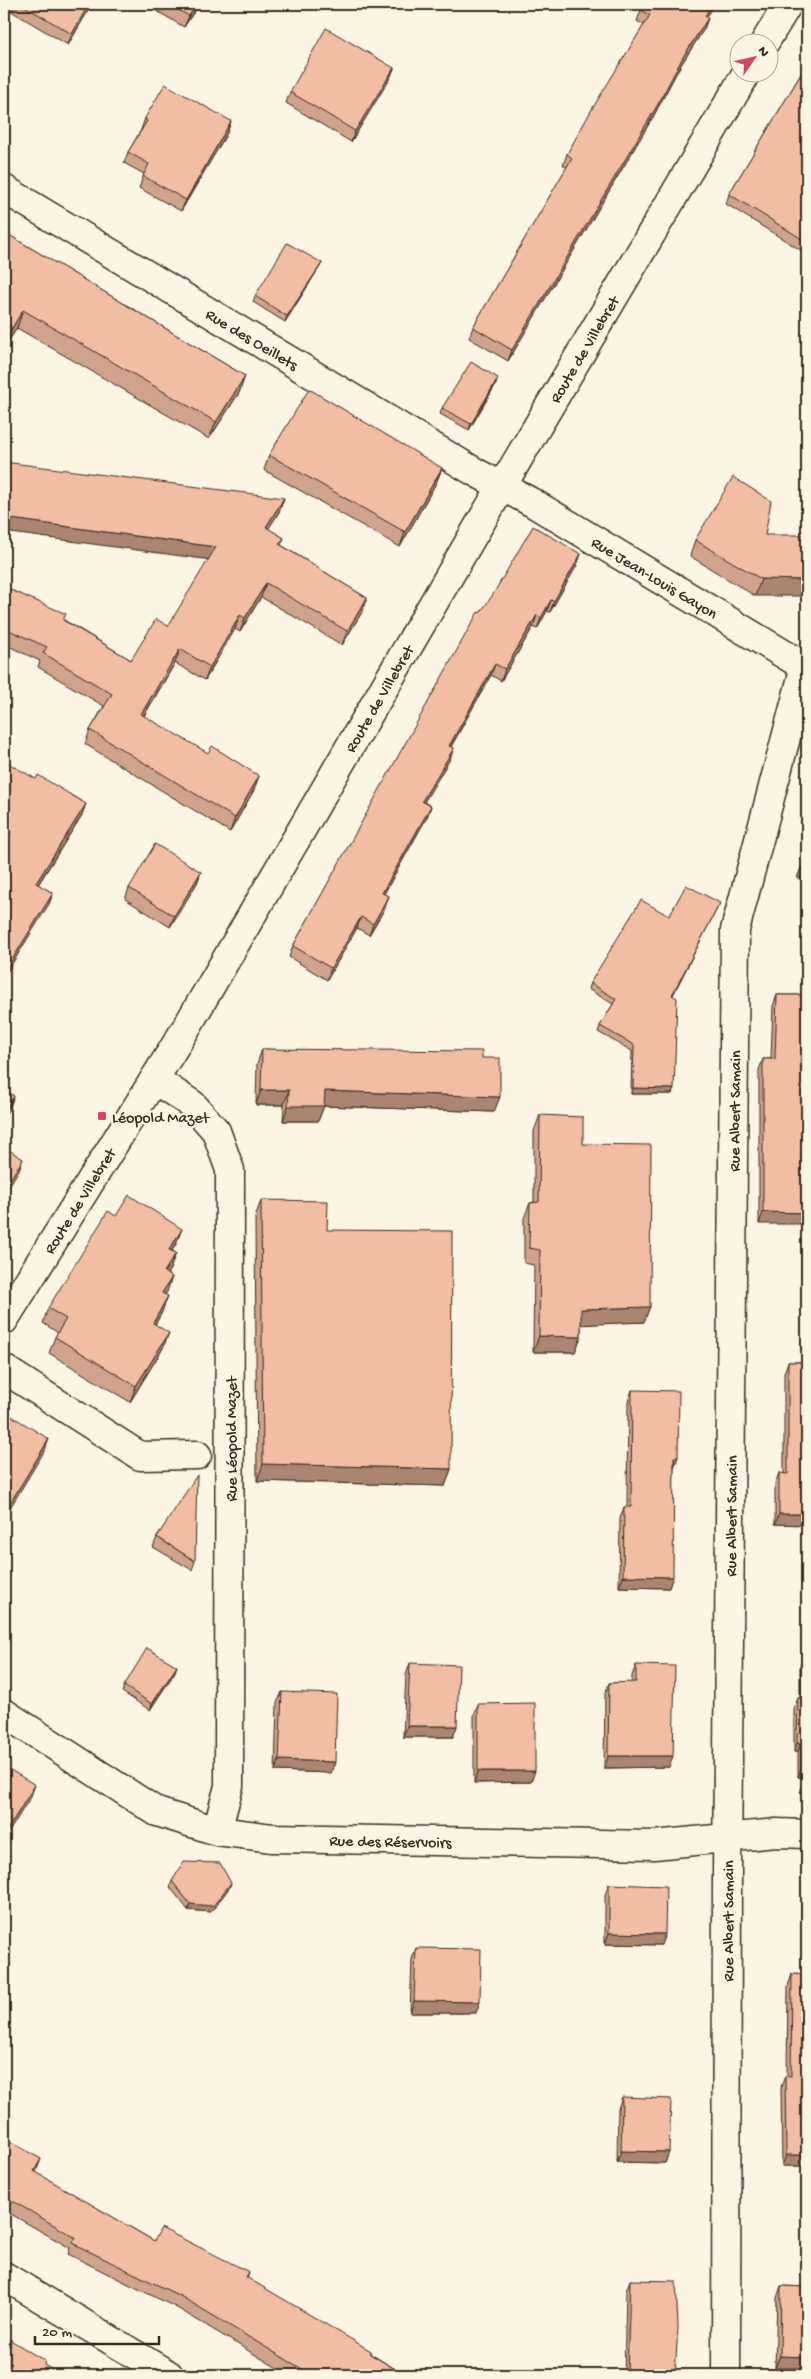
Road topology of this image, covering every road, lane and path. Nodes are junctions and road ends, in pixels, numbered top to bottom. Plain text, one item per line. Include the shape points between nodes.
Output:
1 (788, 4) edge
2 (771, 32) edge
3 (741, 82) edge
4 (4, 188) edge
5 (502, 487) junction
6 (806, 667) edge
7 (154, 1079) junction
8 (4, 1320) edge
9 (4, 1369) edge
10 (197, 1455) dead end
11 (4, 1713) edge
12 (217, 1830) junction
13 (807, 1834) edge
14 (728, 1838) junction
15 (4, 2276) edge
16 (169, 2375) edge
17 (726, 2375) edge

1 - 2 street
3 - 5 street, Route de Villebret
4 - 5 street, Rue des Oeillets
5 - 6 street, Rue Jean-Louis Gayon
5 - 7 street, Route de Villebret
6 - 14 street, Rue Albert Samain via 735,930
7 - 8 street, Route de Villebret
7 - 12 street, Rue Léopold Mazet via 193,1105 216,1131 230,1170 229,1786
9 - 10 street via 140,1456
11 - 12 street, Rue des Réservoirs via 157,1812
12 - 14 street, Rue des Réservoirs via 272,1838 645,1845
13 - 14 street, Rue des Réservoirs via 776,1833
14 - 17 street, Rue Albert Samain
15 - 16 street

